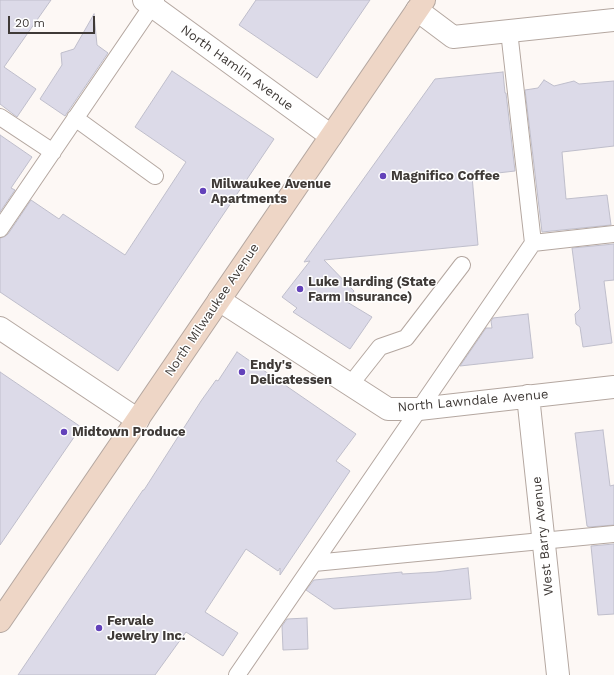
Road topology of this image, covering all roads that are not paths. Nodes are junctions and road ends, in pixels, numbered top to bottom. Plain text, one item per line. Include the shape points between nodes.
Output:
1 (151, 2) edge
2 (421, 5) edge
3 (614, 20) edge
4 (509, 31) junction
5 (0, 117) edge
6 (75, 118) junction
7 (331, 136) junction
8 (53, 152) junction
9 (155, 176) dead end
10 (0, 229) edge
11 (614, 234) edge
12 (533, 242) junction
13 (462, 265) dead end
14 (219, 300) junction
15 (0, 328) edge
16 (350, 385) junction
17 (614, 387) edge
18 (528, 396) junction
19 (419, 409) junction
20 (138, 420) junction
21 (614, 534) edge
22 (543, 541) junction
23 (314, 563) junction
24 (0, 621) edge
25 (237, 675) edge
26 (558, 675) edge

1 - 6 lane
1 - 7 street, North Hamlin Avenue
2 - 4 street via 453,37
2 - 7 main road, North Milwaukee Avenue
3 - 4 street
4 - 12 lane
5 - 8 lane
6 - 8 lane
6 - 9 lane
7 - 14 main road, North Milwaukee Avenue
8 - 10 lane
11 - 12 lane
12 - 19 lane
13 - 16 lane via 406,338 380,347
14 - 16 street, North Lawndale Avenue
14 - 20 main road, North Milwaukee Avenue
15 - 20 street
16 - 19 street, North Lawndale Avenue via 388,409
17 - 18 street, North Lawndale Avenue
18 - 19 street, North Lawndale Avenue
18 - 22 street, West Barry Avenue
19 - 23 lane
20 - 24 main road, North Milwaukee Avenue
21 - 22 lane
22 - 23 lane
22 - 26 street, West Barry Avenue
23 - 25 lane

